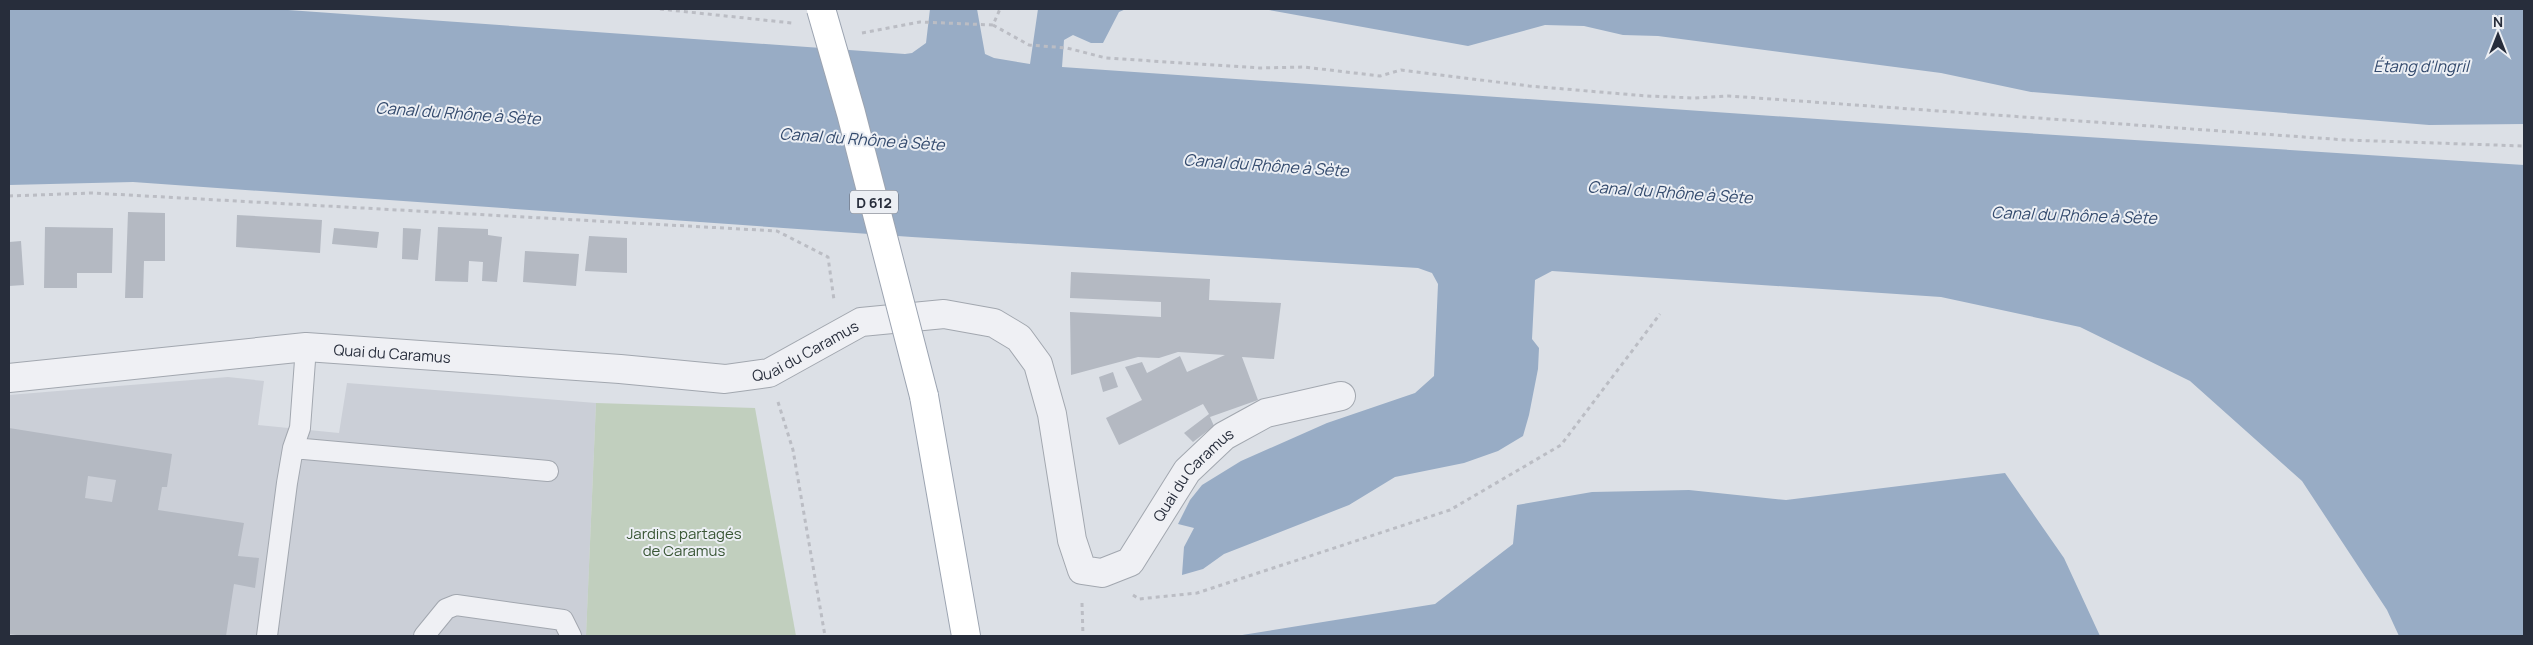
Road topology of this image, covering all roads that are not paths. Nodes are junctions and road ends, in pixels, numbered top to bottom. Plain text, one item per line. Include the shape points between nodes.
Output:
1 (821, 9) edge
2 (306, 347) junction
3 (9, 378) edge
4 (1341, 396) dead end
5 (293, 448) junction
6 (548, 471) dead end
7 (267, 636) edge
8 (424, 636) edge
9 (571, 636) edge
10 (966, 636) edge

1 - 10 main road, D 612, bridge via 924,396
2 - 3 street, Quai du Caramus
2 - 4 street, Quai du Caramus via 725,379 769,373 861,322 944,314 994,323 1020,338 1038,364 1052,414 1072,540 1082,570 1102,573 1130,562 1187,471 1224,436 1266,413
2 - 5 lane via 300,428
5 - 6 lane
5 - 7 lane
8 - 9 lane via 446,609 456,605 563,620

